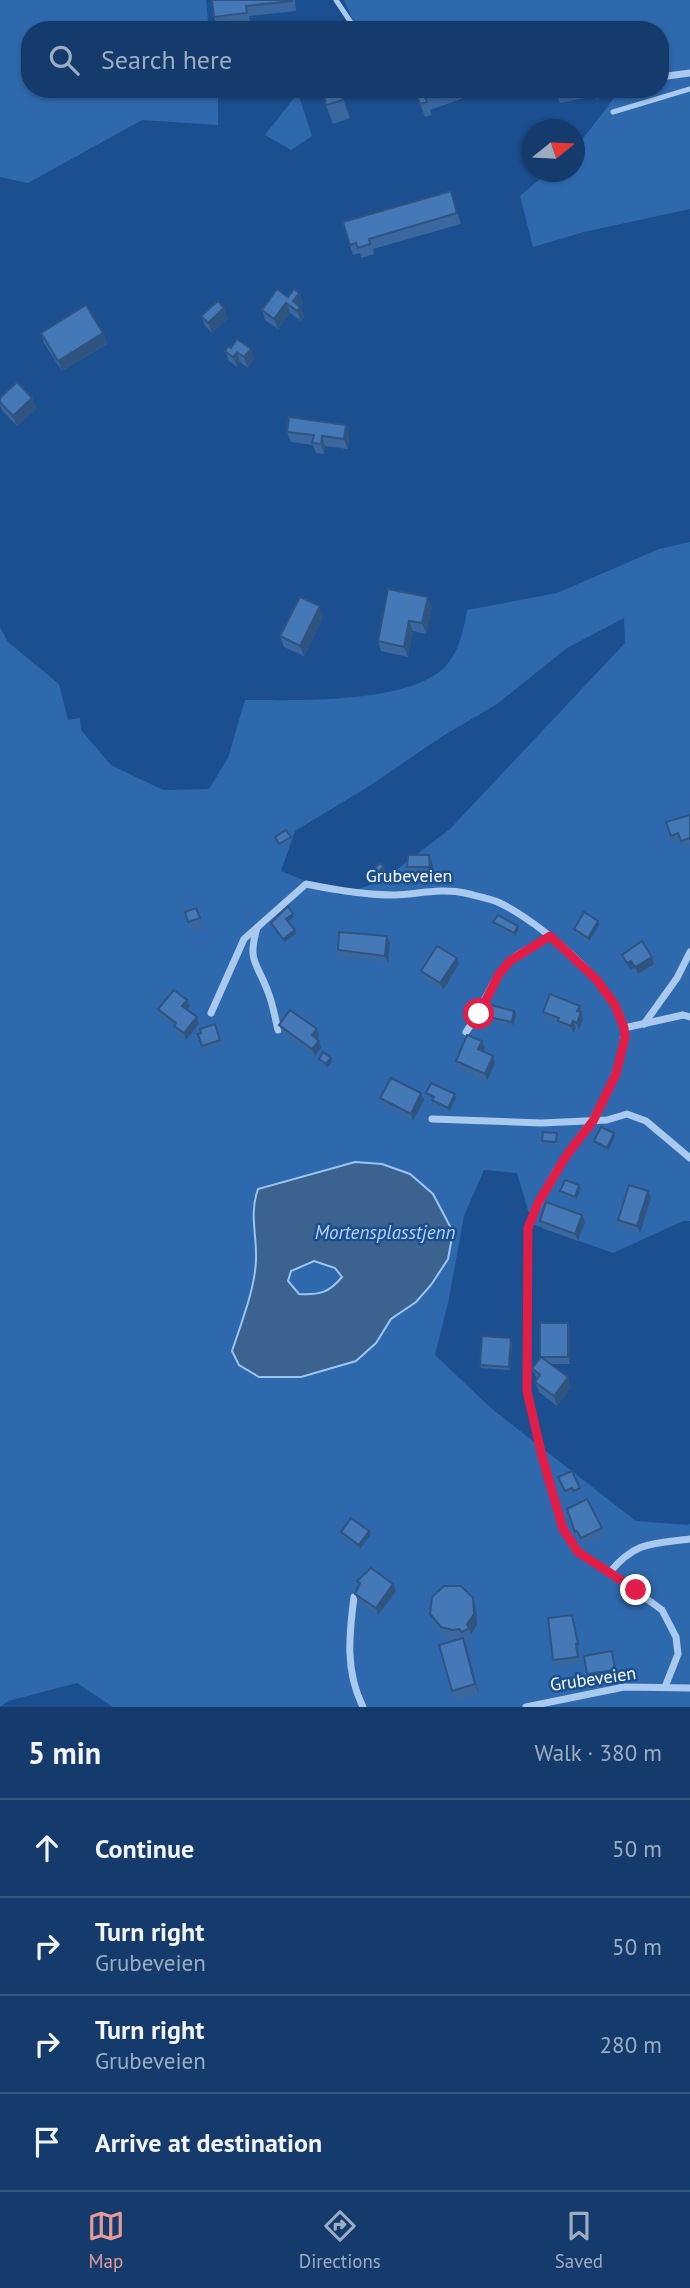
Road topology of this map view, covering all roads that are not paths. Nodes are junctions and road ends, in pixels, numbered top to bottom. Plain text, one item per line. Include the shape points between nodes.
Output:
1 (336, 0) edge
2 (350, 21) edge
3 (690, 73) edge
4 (669, 76) edge
5 (690, 89) edge
6 (669, 95) edge
7 (660, 98) edge
8 (613, 112) dead end
9 (257, 927) junction
10 (550, 936) junction
11 (690, 952) edge
12 (211, 1013) dead end
13 (690, 1017) edge
14 (644, 1024) junction
15 (624, 1028) junction
16 (278, 1030) edge
17 (466, 1032) edge
18 (432, 1119) dead end
19 (593, 1121) junction
20 (690, 1158) edge
21 (690, 1539) edge
22 (610, 1572) junction
23 (354, 1597) edge
24 (665, 1687) junction
25 (690, 1688) edge
26 (363, 1707) edge
27 (526, 1707) edge

1 - 2 lane
3 - 4 street
5 - 6 lane
7 - 8 lane
9 - 10 street, Grubeveien via 306,884 393,895 461,892 498,902
9 - 12 street via 244,939
9 - 16 street via 253,960
10 - 15 street, Grubeveien via 596,979 615,1005
10 - 17 street via 510,961
11 - 14 street
13 - 14 street
14 - 15 street
15 - 19 street via 616,1074
18 - 19 street
19 - 20 street via 636,1116
19 - 22 street via 566,1156 528,1228 527,1391 563,1529 578,1552
21 - 22 street via 637,1547 623,1555
22 - 24 street via 662,1610 676,1637 678,1654
23 - 26 street via 348,1645 351,1675
24 - 25 street, Grubeveien
24 - 27 street, Grubeveien via 624,1687

